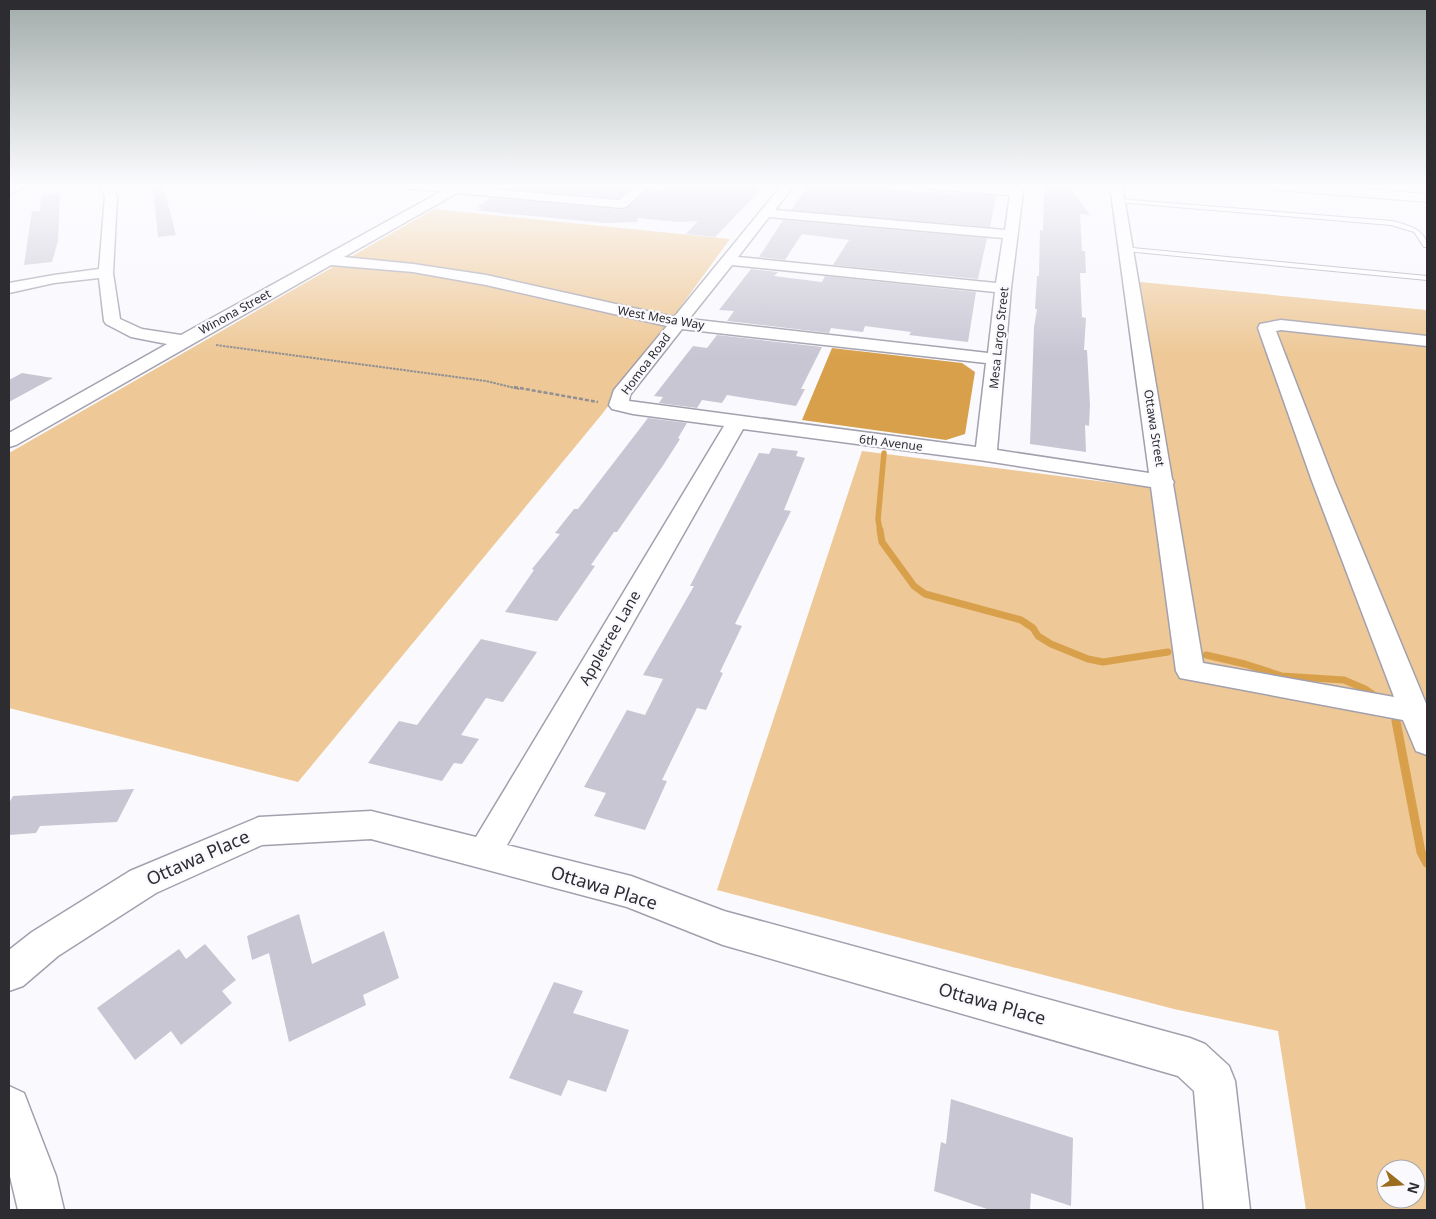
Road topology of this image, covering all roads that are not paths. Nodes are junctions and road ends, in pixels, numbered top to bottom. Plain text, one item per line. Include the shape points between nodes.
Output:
1 (108, 242) edge
2 (360, 242) edge
3 (743, 242) edge
4 (1010, 242) edge
5 (1124, 242) edge
6 (1125, 249) junction
7 (327, 260) junction
8 (728, 260) junction
9 (106, 273) junction
10 (1427, 278) edge
11 (9, 288) edge
12 (1003, 288) junction
13 (677, 323) junction
14 (184, 340) junction
15 (1427, 341) edge
16 (997, 360) junction
17 (619, 404) joint
18 (736, 423) junction
19 (9, 441) edge
20 (986, 455) junction
21 (1163, 482) junction
22 (1415, 712) junction
23 (1427, 742) edge
24 (484, 854) junction
25 (9, 973) edge
26 (9, 1108) edge
27 (41, 1210) edge
28 (1227, 1210) edge

1 - 9 street
2 - 7 street, Winona Street
3 - 8 street, Homoa Road
4 - 12 street, Mesa Largo Street
5 - 6 street, Ottawa Street
6 - 10 lane
6 - 21 street, Ottawa Street
7 - 13 street, West Mesa Way via 413,268 476,279
7 - 14 street, Winona Street
8 - 12 street
8 - 13 street, Homoa Road
9 - 11 street
9 - 14 street via 112,321 132,333
12 - 16 street, Mesa Largo Street
13 - 16 street, West Mesa Way
13 - 17 street, Homoa Road via 621,394
14 - 19 street, Winona Street
15 - 22 street via 1281,326 1266,328
16 - 20 street, Mesa Largo Street
17 - 18 street, 6th Avenue
18 - 20 street, 6th Avenue
18 - 24 street, Appletree Lane
20 - 21 street, 6th Avenue
21 - 22 street, Ottawa Street via 1190,671
22 - 23 street
24 - 25 street, Ottawa Place via 371,825 259,831 143,882 45,944
24 - 28 street, Ottawa Place via 631,892 723,928 1190,1059 1214,1081
26 - 27 street via 33,1176

